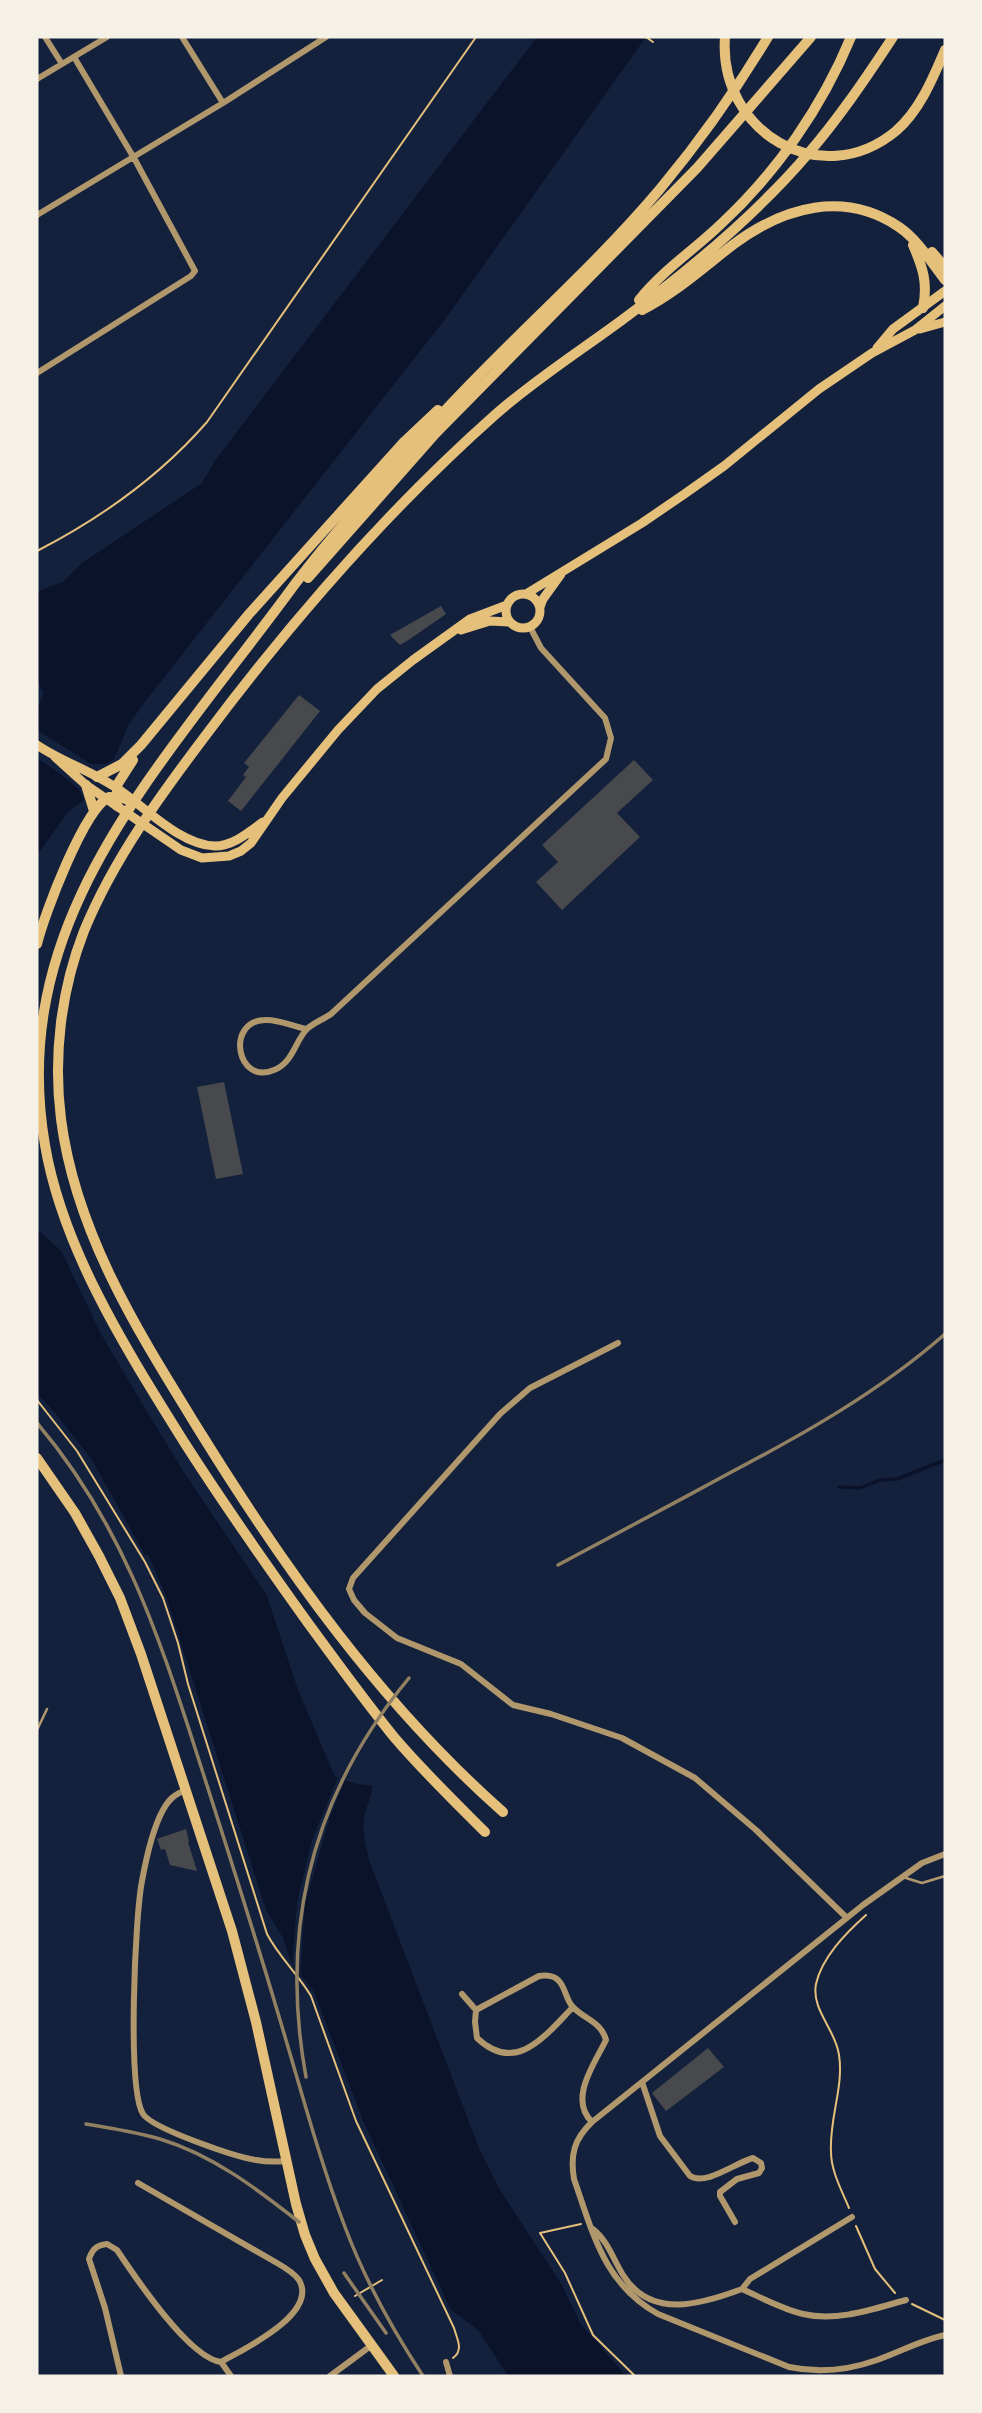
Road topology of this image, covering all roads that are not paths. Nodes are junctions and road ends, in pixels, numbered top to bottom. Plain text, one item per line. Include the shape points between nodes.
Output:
1 (45, 37) edge
2 (107, 37) edge
3 (182, 37) edge
4 (326, 37) edge
5 (725, 37) edge
6 (768, 37) edge
7 (811, 37) edge
8 (851, 37) edge
9 (893, 37) edge
10 (945, 50) edge
11 (74, 57) junction
12 (62, 64) junction
13 (37, 79) edge
14 (223, 103) junction
15 (134, 158) junction
16 (37, 215) edge
17 (910, 236) junction
18 (945, 267) edge
19 (945, 280) edge
20 (945, 291) edge
21 (945, 306) edge
22 (923, 308) junction
23 (624, 318) junction
24 (945, 322) edge
25 (915, 330) junction
26 (872, 353) junction
27 (37, 373) edge
28 (465, 389) junction
29 (562, 572) junction
30 (526, 594) junction
31 (507, 605) junction
32 (280, 606) junction
33 (540, 607) junction
34 (509, 622) junction
35 (530, 627) junction
36 (456, 631) junction
37 (37, 745) edge
38 (141, 745) junction
39 (55, 757) junction
40 (92, 774) junction
41 (86, 785) junction
42 (114, 797) junction
43 (132, 802) joint
44 (94, 811) junction
45 (265, 821) junction
46 (37, 944) edge
47 (307, 1029) junction
48 (37, 1124) edge
49 (44, 1142) junction
50 (618, 1343) dead end
51 (37, 1458) edge
52 (47, 1709) dead end
53 (37, 1730) edge
54 (186, 1790) junction
55 (503, 1812) dead end
56 (485, 1832) dead end
57 (945, 1854) edge
58 (903, 1876) junction
59 (945, 1876) edge
60 (847, 1918) junction
61 (462, 1993) dead end
62 (573, 2007) junction
63 (476, 2010) junction
64 (642, 2082) junction
65 (592, 2122) junction
66 (287, 2161) junction
67 (138, 2183) dead end
68 (852, 2217) road end
69 (734, 2222) dead end
70 (591, 2228) junction
71 (742, 2289) junction
72 (906, 2300) road end
73 (945, 2335) edge
74 (372, 2345) junction
75 (221, 2362) junction
76 (446, 2362) dead end
77 (121, 2376) edge
78 (231, 2376) edge
79 (330, 2376) edge
80 (394, 2376) edge
81 (450, 2376) edge

1 - 12 street
2 - 11 street
3 - 14 street
4 - 14 street
5 - 10 highway via 729,84 750,119 786,145 831,155 866,148 897,130 915,110
6 - 28 highway via 704,134 629,223
7 - 32 highway via 665,202 473,394
8 - 23 highway via 809,118 777,163 722,224 663,273
9 - 23 highway via 832,125 777,187
11 - 12 street
11 - 15 street
12 - 13 street
14 - 15 street
15 - 16 street
15 - 27 street via 195,271
17 - 18 highway
17 - 19 highway
17 - 22 highway via 924,272
17 - 23 highway via 876,215 850,207 817,206 789,213 735,243 677,290
20 - 22 main road
21 - 25 main road
22 - 26 main road via 893,329
23 - 55 highway via 530,386 447,459 388,519 230,704 165,792 93,911 65,998 59,1045 60,1113 81,1205 138,1331 215,1456 325,1617 412,1723
24 - 25 main road
25 - 26 main road
26 - 29 main road via 819,388 683,495
28 - 32 highway via 344,525
28 - 38 highway via 419,426 249,614
29 - 30 main road
29 - 33 main road
30 - 31 main road via 513,597
30 - 33 main road
31 - 34 main road
31 - 36 main road via 475,617
32 - 49 highway via 146,783 105,846 70,915 41,1026 39,1094
33 - 35 main road via 539,618
34 - 35 main road via 521,629
34 - 36 main road via 490,621
35 - 47 street via 541,648 605,718 611,738 606,758 331,1014
36 - 45 main road via 394,674 358,708
37 - 39 main road
38 - 40 highway via 122,764
38 - 42 highway
39 - 40 main road
39 - 41 main road
40 - 42 main road
41 - 42 main road
41 - 44 highway
42 - 43 highway
42 - 44 highway
42 - 45 main road via 155,832 194,856 212,859 245,849
43 - 45 main road via 185,837 213,846 236,840
44 - 46 highway via 57,888
47 - 47 street via 255,1022 240,1038 243,1060 257,1071 274,1071 287,1061
48 - 49 highway
49 - 56 highway via 59,1201 88,1273 153,1393 246,1535 395,1738
50 - 60 street via 530,1388 500,1414 353,1578 350,1593 365,1613 397,1638 461,1664 509,1703 622,1738 695,1778
51 - 54 main road via 75,1513 115,1587
52 - 53 lane
54 - 66 main road via 244,1974
54 - 66 street via 173,1796 163,1811 141,1882 135,1962 135,2076 140,2108 155,2125 194,2140 253,2160
57 - 58 street
58 - 59 lane via 922,1883
58 - 60 street
60 - 64 street
61 - 63 street
62 - 63 street via 559,1981 548,1975
62 - 63 street via 542,2038 517,2053 488,2049 477,2038
62 - 65 street via 604,2030 606,2040 582,2094 584,2113
64 - 65 street
64 - 69 street via 660,2136 690,2176 701,2180 753,2158 761,2163 759,2173 737,2179 720,2192
65 - 70 street via 574,2144 571,2165
66 - 74 main road via 315,2259
67 - 75 street via 277,2263 300,2283 302,2298 265,2339
68 - 71 street via 750,2279
70 - 71 street via 602,2236 623,2276 650,2298 672,2305 696,2304
70 - 73 street via 612,2275 644,2306 789,2367 854,2367
71 - 72 street via 804,2314 823,2316
74 - 79 street
74 - 80 main road
75 - 77 street via 210,2360 161,2313 117,2250 107,2244 91,2251 89,2263
75 - 78 street
76 - 81 street

